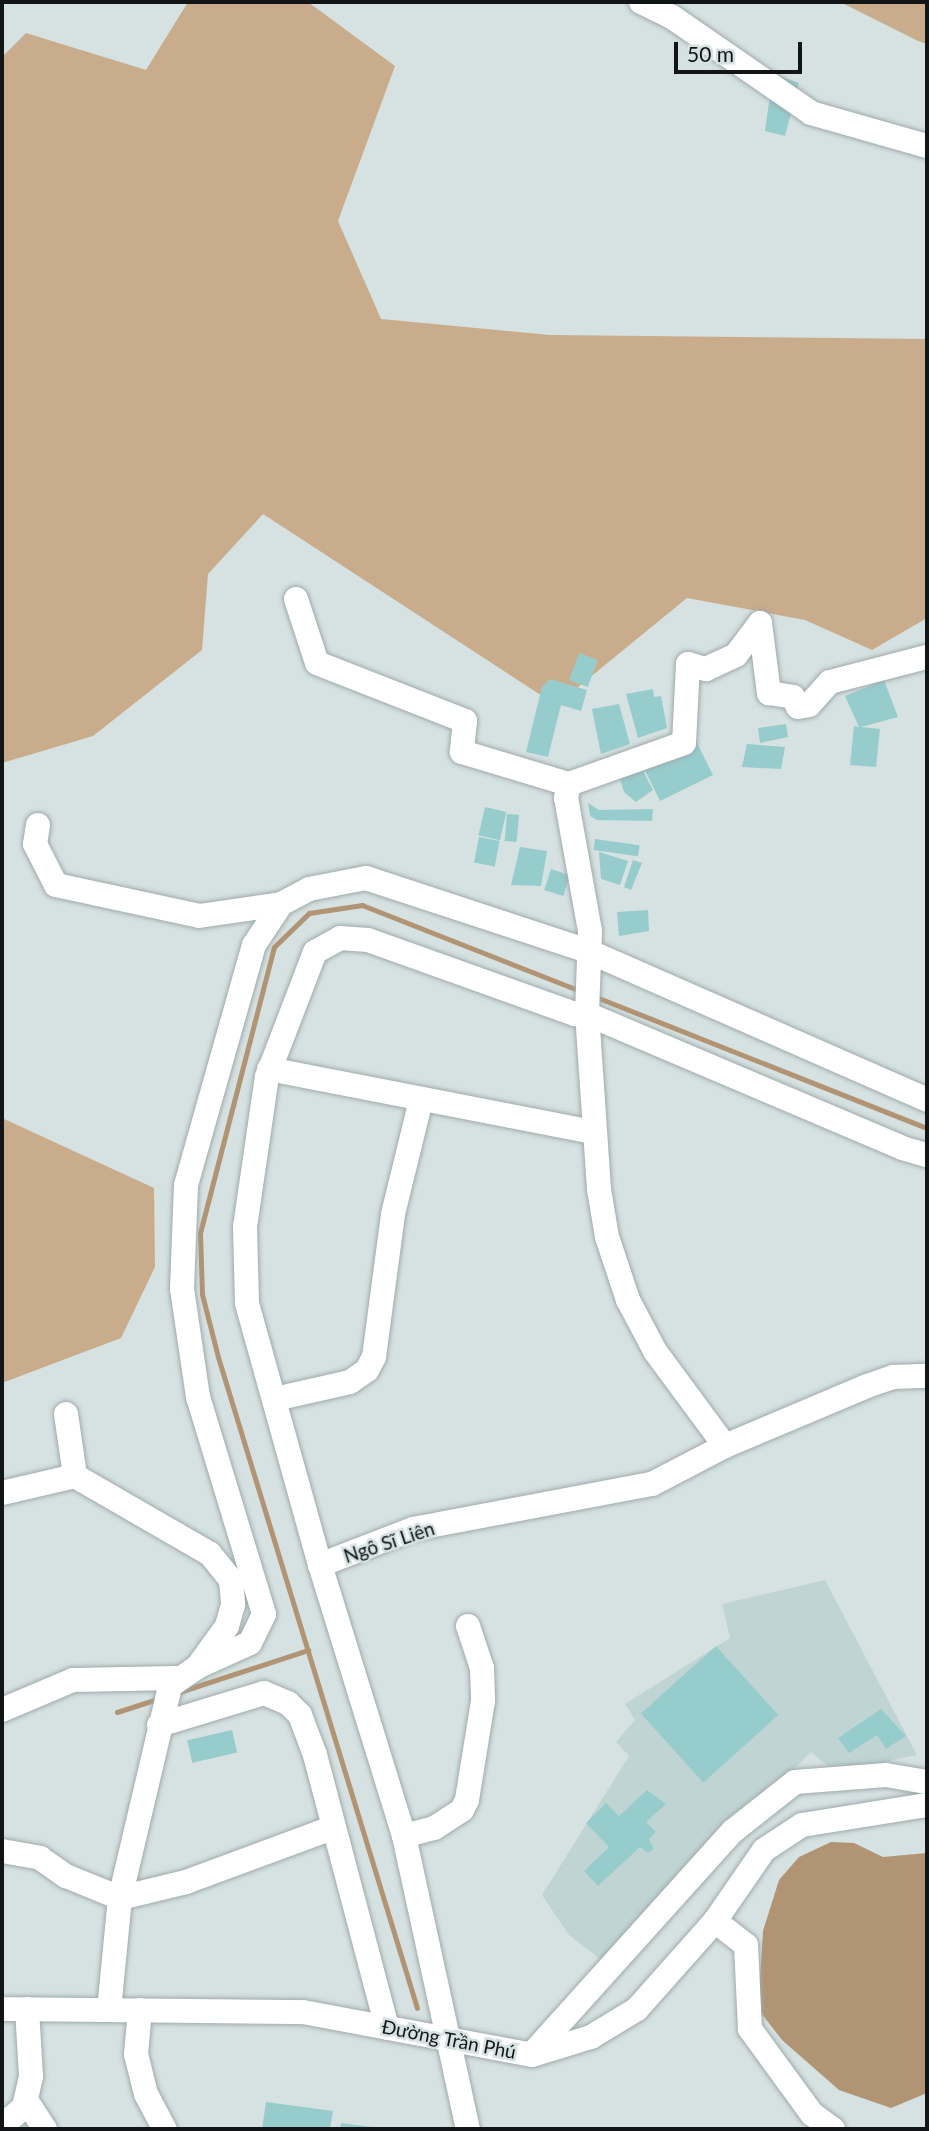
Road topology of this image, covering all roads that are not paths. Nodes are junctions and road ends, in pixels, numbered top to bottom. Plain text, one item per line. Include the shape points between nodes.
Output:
1 (641, 2) edge
2 (927, 146) edge
3 (296, 599) dead end
4 (927, 657) edge
5 (569, 784) junction
6 (38, 825) dead end
7 (281, 904) junction
8 (588, 958) junction
9 (587, 1010) junction
10 (270, 1069) junction
11 (421, 1100) junction
12 (927, 1100) edge
13 (594, 1132) junction
14 (927, 1155) edge
15 (927, 1376) edge
16 (275, 1399) junction
17 (66, 1414) dead end
18 (724, 1446) junction
19 (75, 1476) junction
20 (2, 1493) edge
21 (320, 1565) junction
22 (468, 1626) dead end
23 (181, 1677) junction
24 (2, 1710) edge
25 (161, 1720) junction
26 (927, 1782) edge
27 (927, 1805) edge
28 (331, 1828) junction
29 (404, 1836) junction
30 (2, 1852) edge
31 (120, 1898) junction
32 (715, 1921) junction
33 (2, 2009) edge
34 (27, 2009) junction
35 (108, 2010) junction
36 (140, 2010) junction
37 (387, 2028) junction
38 (449, 2039) junction
39 (532, 2055) junction
40 (26, 2100) junction
41 (2, 2126) edge
42 (45, 2129) edge
43 (165, 2129) edge
44 (467, 2129) edge
45 (833, 2129) edge

1 - 2 street via 672,17 811,113
3 - 5 street via 317,663 465,721 462,752
4 - 5 street via 830,682 809,705 798,707 793,697 769,693 760,623 736,655 706,668 688,664 684,743
5 - 8 street via 566,798 590,931
6 - 7 street via 35,844 56,885 199,916
7 - 8 street via 309,889 366,878
7 - 23 street via 254,945 186,1185 182,1289 198,1397 264,1614 250,1643
8 - 9 street
8 - 12 street
9 - 10 street via 575,1014 368,940 340,938 315,951
9 - 13 street
9 - 14 street
10 - 11 street
10 - 16 street via 245,1227 247,1303
11 - 13 street
11 - 16 street via 393,1214 374,1357 366,1370 350,1381
13 - 18 street via 607,1237 628,1300 675,1383
15 - 18 street, Ngô Sĩ Liên via 893,1377
16 - 21 street
17 - 19 street
18 - 21 street, Ngô Sĩ Liên via 652,1484 413,1529
19 - 20 street
19 - 23 street via 210,1554 232,1580 233,1605 227,1626
21 - 29 street, Ngô Sĩ Liên
22 - 29 street via 482,1668 483,1701 467,1800 462,1810 434,1828
23 - 24 street via 73,1680
23 - 25 street
25 - 28 street via 264,1693 288,1703 300,1715 316,1755
25 - 31 street
26 - 39 street via 886,1775 795,1782 733,1831
27 - 32 street, Đường Trần Phú via 802,1825 764,1850
28 - 31 street via 186,1882
28 - 37 street
29 - 38 street, Ngô Sĩ Liên
30 - 31 street via 40,1858 66,1876
31 - 35 street
32 - 39 street, Đường Trần Phú via 637,2009 591,2037
32 - 45 street via 746,1945 750,2029 812,2114
33 - 34 street, Đường Trần Phú
34 - 35 street, Đường Trần Phú
34 - 40 street via 31,2076
35 - 36 street, Đường Trần Phú
36 - 37 street, Đường Trần Phú via 303,2012
36 - 43 street via 136,2054 146,2095
37 - 38 street, Đường Trần Phú
38 - 39 street, Đường Trần Phú
38 - 44 street, Ngô Sĩ Liên
40 - 41 street via 24,2108
40 - 42 street

